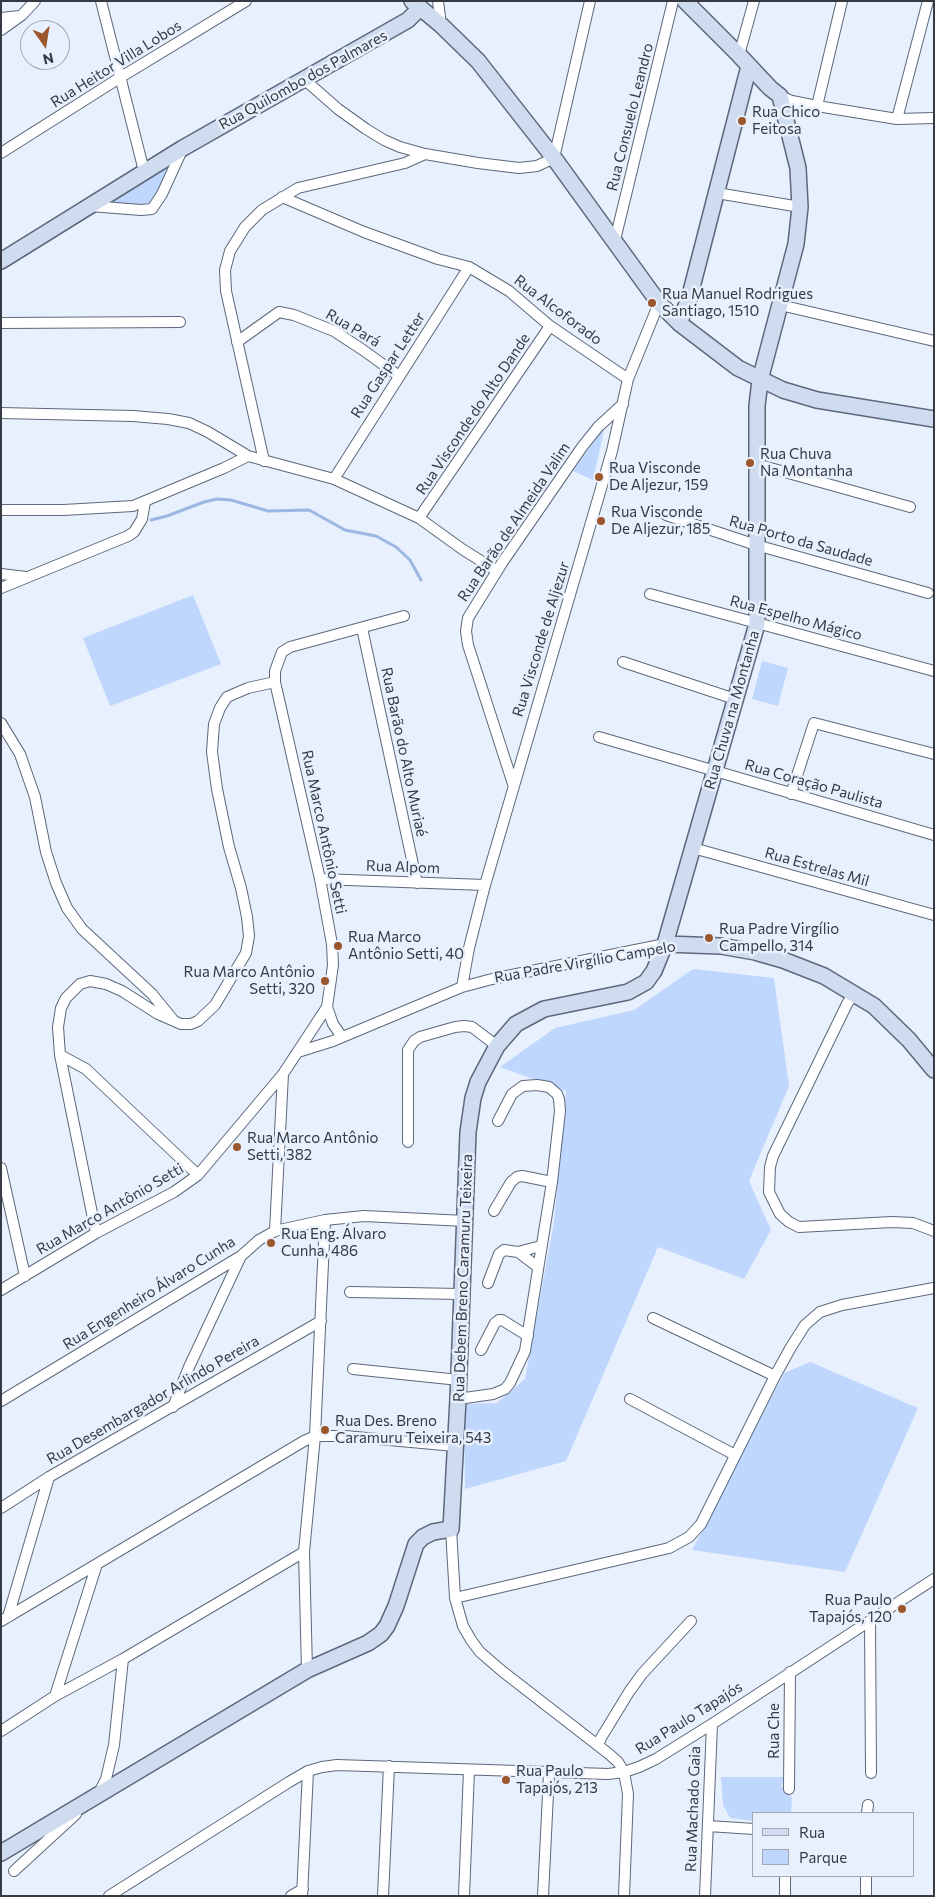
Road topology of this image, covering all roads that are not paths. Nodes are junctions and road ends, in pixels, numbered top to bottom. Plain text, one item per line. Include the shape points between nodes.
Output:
1 (35, 1) edge
2 (101, 1) edge
3 (246, 1) edge
4 (438, 1) edge
5 (590, 1) edge
6 (673, 1) edge
7 (685, 1) edge
8 (754, 1) edge
9 (842, 1) edge
10 (928, 1) edge
11 (420, 4) edge
12 (230, 5) edge
13 (22, 15) junction
14 (1, 18) edge
15 (440, 25) junction
16 (1, 30) edge
17 (744, 60) junction
18 (121, 77) junction
19 (305, 80) junction
20 (780, 96) junction
21 (816, 106) junction
22 (934, 118) edge
23 (897, 119) junction
24 (183, 148) junction
25 (1, 153) edge
26 (425, 154) junction
27 (554, 158) junction
28 (144, 171) junction
29 (717, 193) junction
30 (282, 197) junction
31 (88, 206) junction
32 (800, 207) junction
33 (615, 240) junction
34 (1, 261) edge
35 (469, 267) junction
36 (659, 303) junction
37 (780, 305) junction
38 (1, 322) edge
39 (180, 322) dead end
40 (679, 323) junction
41 (550, 326) junction
42 (934, 341) edge
43 (237, 342) junction
44 (399, 376) junction
45 (628, 379) junction
46 (760, 380) junction
47 (623, 404) junction
48 (1, 413) edge
49 (934, 419) edge
50 (248, 456) junction
51 (264, 461) junction
52 (756, 464) junction
53 (334, 479) junction
54 (145, 502) junction
55 (910, 507) dead end
56 (1, 510) edge
57 (666, 515) dead end
58 (419, 518) junction
59 (756, 545) junction
60 (497, 571) junction
61 (1, 574) edge
62 (27, 578) junction
63 (1, 588) edge
64 (928, 593) dead end
65 (650, 594) dead end
66 (404, 616) dead end
67 (757, 624) junction
68 (362, 628) junction
69 (623, 662) dead end
70 (934, 671) edge
71 (275, 682) junction
72 (735, 699) junction
73 (1, 723) edge
74 (599, 737) dead end
75 (934, 754) edge
76 (715, 770) junction
77 (513, 784) junction
78 (791, 794) junction
79 (934, 835) edge
80 (693, 848) junction
81 (320, 879) junction
82 (417, 883) junction
83 (485, 885) junction
84 (934, 915) edge
85 (665, 944) junction
86 (462, 987) junction
87 (854, 993) junction
88 (327, 1007) junction
89 (175, 1022) junction
90 (342, 1037) junction
91 (497, 1046) junction
92 (298, 1052) junction
93 (60, 1055) junction
94 (934, 1070) edge
95 (284, 1074) junction
96 (498, 1120) dead end
97 (408, 1142) dead end
98 (2, 1172) edge
99 (198, 1175) junction
100 (552, 1182) junction
101 (494, 1210) dead end
102 (325, 1220) junction
103 (465, 1220) junction
104 (275, 1231) junction
105 (934, 1231) edge
106 (96, 1234) junction
107 (542, 1246) junction
108 (518, 1252) junction
109 (241, 1256) junction
110 (538, 1267) junction
111 (24, 1276) junction
112 (488, 1283) dead end
113 (934, 1288) edge
114 (1, 1290) edge
115 (350, 1292) dead end
116 (461, 1294) junction
117 (653, 1318) dead end
118 (321, 1321) junction
119 (528, 1336) junction
120 (481, 1350) dead end
121 (352, 1368) dead end
122 (775, 1376) junction
123 (459, 1380) junction
124 (630, 1398) dead end
125 (458, 1399) junction
126 (1, 1401) edge
127 (173, 1408) junction
128 (315, 1436) junction
129 (455, 1446) junction
130 (735, 1455) junction
131 (49, 1477) junction
132 (1, 1508) edge
133 (451, 1529) junction
134 (304, 1552) junction
135 (97, 1564) junction
136 (934, 1579) edge
137 (455, 1598) junction
138 (5, 1619) edge
139 (691, 1621) dead end
140 (870, 1621) junction
141 (123, 1659) junction
142 (307, 1665) junction
143 (790, 1672) junction
144 (55, 1696) junction
145 (712, 1724) junction
146 (1, 1730) edge
147 (598, 1746) junction
148 (389, 1766) junction
149 (469, 1770) junction
150 (308, 1771) junction
151 (624, 1772) junction
152 (549, 1773) junction
153 (871, 1773) dead end
154 (106, 1779) junction
155 (789, 1790) dead end
156 (98, 1794) junction
157 (708, 1826) junction
158 (752, 1829) edge
159 (1, 1842) edge
160 (1, 1853) edge
161 (14, 1871) dead end
162 (785, 1877) edge
163 (866, 1877) edge
164 (302, 1892) edge
165 (109, 1896) edge
166 (291, 1896) edge
167 (384, 1896) edge
168 (464, 1896) edge
169 (543, 1896) edge
170 (624, 1896) edge
171 (705, 1896) edge
172 (785, 1896) edge
173 (866, 1896) edge

1 - 13 street
2 - 18 street
3 - 12 street, Rua Heitor Villa Lobos
4 - 15 street
5 - 27 street
6 - 33 street, Rua Consuelo Leandro
7 - 17 street
8 - 17 street
9 - 21 street
10 - 23 street
11 - 15 street
11 - 19 street, Rua Quilombo dos Palmares via 408,20
12 - 18 street, Rua Heitor Villa Lobos
13 - 14 street
13 - 16 street
15 - 27 street via 478,61
17 - 20 street
17 - 29 street
18 - 25 street, Rua Heitor Villa Lobos
18 - 28 street
19 - 24 street, Rua Quilombo dos Palmares
19 - 26 street via 366,129 392,143
20 - 21 street
20 - 32 street, Rua Chuva na Montanha via 798,168
21 - 23 street
22 - 23 street
24 - 28 street, Rua Quilombo dos Palmares
24 - 31 street via 152,209
26 - 27 street via 524,168
26 - 30 street via 372,172 311,184
27 - 33 street
28 - 31 street, Rua Quilombo dos Palmares
29 - 32 street
29 - 40 street via 689,300
30 - 35 street, Rua Alcoforado via 364,232
30 - 43 street via 245,227 230,251 225,270 226,291
31 - 34 street, Rua Quilombo dos Palmares
32 - 37 street, Rua Chuva na Montanha via 796,244
33 - 36 street
35 - 41 street, Rua Alcoforado via 508,291
35 - 44 street, Rua Gaspar Letter
36 - 40 street
36 - 45 street, Rua Visconde de Aljezur
37 - 42 street
37 - 46 street, Rua Chuva na Montanha
38 - 39 street
40 - 46 street via 738,368
41 - 45 street, Rua Alcoforado
41 - 58 street, Rua Visconde do Alto Dande
43 - 44 street, Rua Pará via 279,312 294,315 334,331
43 - 51 street
44 - 53 street, Rua Gaspar Letter
45 - 47 street, Rua Visconde de Aljezur
46 - 49 street via 817,400
46 - 52 street, Rua Chuva na Montanha
47 - 60 street, Rua Barão de Almeida Valim via 582,447
47 - 77 street, Rua Visconde de Aljezur via 612,451
48 - 50 street via 168,419 189,423
50 - 51 street
50 - 54 street
51 - 53 street
52 - 55 street
52 - 59 street, Rua Chuva na Montanha
53 - 58 street
54 - 56 street via 115,508
54 - 62 street via 142,519 128,536
57 - 59 street, Rua Porto da Saudade
58 - 60 street
59 - 64 street, Rua Porto da Saudade
59 - 67 street, Rua Chuva na Montanha
60 - 77 street, Rua Barão de Almeida Valim via 468,618 466,631
61 - 62 street
62 - 63 street
65 - 67 street, Rua Espelho Mágico
66 - 68 street, Rua Marco Antônio Setti
67 - 70 street, Rua Espelho Mágico
67 - 72 street, Rua Chuva na Montanha
68 - 71 street, Rua Marco Antônio Setti via 290,647 282,652 277,662
68 - 82 street, Rua Barão do Alto Muriaé
69 - 72 street
71 - 81 street, Rua Marco Antônio Setti
71 - 89 street via 248,688 227,698 214,724 212,752 217,789 248,917 246,953 214,1004 198,1021 186,1025
72 - 76 street, Rua Chuva na Montanha
73 - 89 street via 20,754 30,780 51,868 67,908 82,929 152,994
74 - 76 street, Rua Coração Paulista
75 - 78 street via 814,723
76 - 78 street, Rua Coração Paulista
76 - 80 street, Rua Chuva na Montanha
77 - 83 street, Rua Visconde de Aljezur
78 - 79 street, Rua Coração Paulista
80 - 84 street, Rua Estrelas Mil
80 - 85 street, Rua Chuva na Montanha
81 - 82 street, Rua Alpom
81 - 88 street, Rua Marco Antônio Setti via 332,944 333,965
82 - 83 street, Rua Alpom
83 - 86 street, Rua Visconde de Aljezur
85 - 86 street, Rua Padre Virgílio Campelo
85 - 87 street, Rua Padre Virgílio Campelo via 721,946 755,952 824,976
85 - 91 street, Rua Debem Breno Caramuru Teixeira via 654,971 639,987 544,1010 516,1024
86 - 90 street, Rua Padre Virgílio Campelo
87 - 94 street, Rua Padre Virgílio Campelo via 874,1006
87 - 105 street via 773,1156 769,1192 780,1214 799,1227 892,1222 913,1223
88 - 90 street
88 - 92 street, Rua Marco Antônio Setti
89 - 93 street via 122,991 90,981 80,984 61,1008 58,1027
90 - 92 street, Rua Padre Virgílio Campelo
91 - 97 street via 472,1027 464,1026 420,1036 410,1044
91 - 103 street, Rua Debem Breno Caramuru Teixeira via 485,1066 473,1098 468,1132
92 - 95 street, Rua Marco Antônio Setti
93 - 99 street via 86,1069
93 - 106 street
95 - 99 street, Rua Marco Antônio Setti
95 - 104 street
96 - 100 street via 512,1094 523,1086 548,1087 556,1094 560,1111
98 - 111 street
99 - 106 street, Rua Marco Antônio Setti via 174,1192
100 - 101 street via 517,1177
100 - 107 street
102 - 103 street, Rua Engenheiro Álvaro Cunha via 364,1216
102 - 104 street, Rua Engenheiro Álvaro Cunha
102 - 118 street
103 - 116 street, Rua Debem Breno Caramuru Teixeira
104 - 109 street, Rua Engenheiro Álvaro Cunha
106 - 111 street, Rua Marco Antônio Setti
107 - 108 street
107 - 110 street
108 - 110 street
108 - 112 street via 509,1250 499,1254
109 - 126 street, Rua Engenheiro Álvaro Cunha
109 - 127 street
110 - 119 street
111 - 114 street, Rua Marco Antônio Setti
113 - 122 street via 820,1312 805,1325
115 - 116 street
116 - 123 street, Rua Debem Breno Caramuru Teixeira
117 - 122 street
118 - 127 street, Rua Desembargador Arlindo Pereira
118 - 128 street
119 - 120 street via 499,1320
119 - 125 street via 525,1351 505,1389
121 - 123 street
122 - 130 street
123 - 125 street, Rua Debem Breno Caramuru Teixeira
124 - 130 street
125 - 129 street, Rua Debem Breno Caramuru Teixeira
127 - 131 street, Rua Desembargador Arlindo Pereira
128 - 129 street
128 - 134 street
128 - 135 street
129 - 133 street, Rua Debem Breno Caramuru Teixeira
130 - 137 street via 701,1524 689,1538 669,1548
131 - 132 street, Rua Desembargador Arlindo Pereira
131 - 138 street
133 - 137 street, Rua Debem Breno Caramuru Teixeira
133 - 142 street via 423,1536 416,1544 396,1606 380,1634 358,1649 328,1662
134 - 141 street
134 - 142 street
135 - 138 street
135 - 144 street
136 - 140 street, Rua Paulo Tapajós
137 - 147 street, Rua Debem Breno Caramuru Teixeira via 463,1626 480,1652
139 - 147 street via 638,1680
140 - 143 street, Rua Paulo Tapajós
140 - 153 street
141 - 144 street
141 - 154 street via 116,1731
142 - 154 street
142 - 156 street
143 - 145 street, Rua Paulo Tapajós
143 - 155 street, Rua Che
144 - 146 street
145 - 151 street, Rua Paulo Tapajós via 656,1759
145 - 157 street, Rua Machado Gaia
147 - 151 street, Rua Debem Breno Caramuru Teixeira via 618,1762
148 - 149 street, Rua Paulo Tapajós
148 - 150 street, Rua Paulo Tapajós via 330,1765
148 - 167 street
149 - 152 street, Rua Paulo Tapajós
149 - 168 street
150 - 164 street
150 - 165 street, Rua Paulo Tapajós
151 - 152 street, Rua Paulo Tapajós
151 - 170 street via 628,1794
152 - 169 street
154 - 156 street
154 - 159 street
156 - 160 street
156 - 161 street
157 - 158 street
157 - 171 street, Rua Machado Gaia
162 - 172 street
163 - 173 street
164 - 166 street

